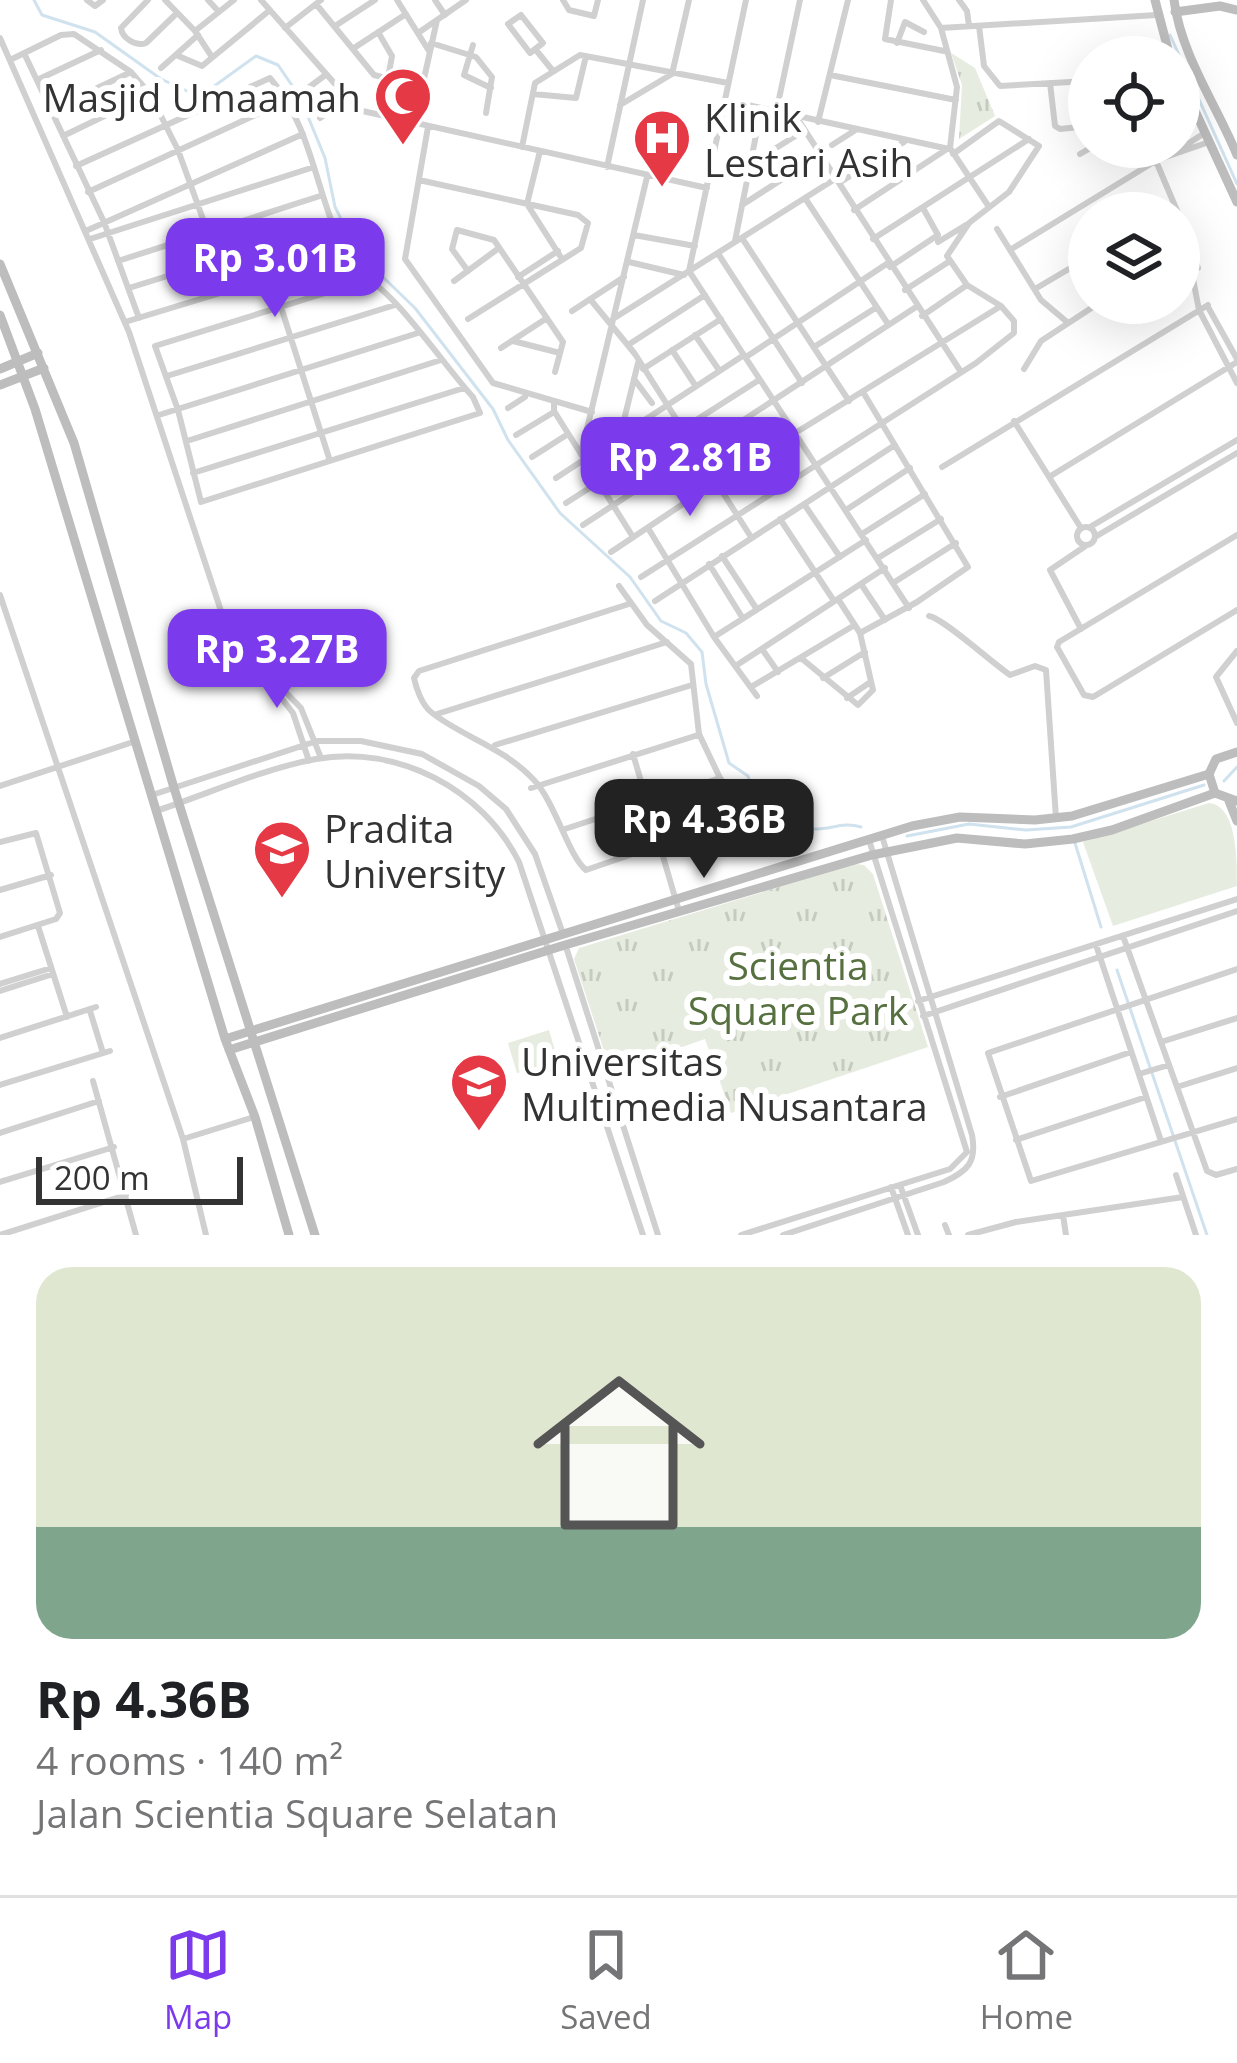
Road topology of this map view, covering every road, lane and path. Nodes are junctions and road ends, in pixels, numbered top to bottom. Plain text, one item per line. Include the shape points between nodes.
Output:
1 (87, 0) edge
2 (103, 0) edge
3 (148, 0) edge
4 (165, 0) edge
5 (208, 0) edge
6 (234, 0) edge
7 (376, 0) edge
8 (398, 0) edge
9 (435, 0) edge
10 (466, 0) edge
11 (562, 0) edge
12 (598, 0) edge
13 (643, 0) edge
14 (689, 0) edge
15 (746, 0) edge
16 (800, 0) edge
17 (848, 0) edge
18 (890, 0) edge
19 (923, 0) edge
20 (959, 0) edge
21 (1155, 0) edge
22 (319, 2) edge
23 (266, 3) edge
24 (1175, 6) edge
25 (1237, 10) edge
26 (219, 12) junction
27 (177, 13) junction
28 (406, 14) junction
29 (1157, 15) junction
30 (441, 18) junction
31 (335, 26) junction
32 (969, 26) junction
33 (979, 26) junction
34 (285, 28) junction
35 (941, 28) junction
36 (378, 32) junction
37 (924, 32) dead end
38 (196, 33) junction
39 (418, 33) junction
40 (1164, 36) edge
41 (0, 38) edge
42 (897, 43) junction
43 (430, 47) junction
44 (353, 49) junction
45 (470, 49) junction
46 (101, 50) junction
47 (536, 50) junction
48 (944, 51) junction
49 (24, 53) junction
50 (176, 55) junction
51 (586, 56) junction
52 (212, 57) junction
53 (10, 60) junction
54 (628, 66) junction
55 (161, 68) dead end
56 (553, 71) junction
57 (131, 72) junction
58 (672, 74) junction
59 (325, 75) junction
60 (830, 75) junction
61 (388, 78) junction
62 (37, 80) junction
63 (1068, 82) edge
64 (728, 83) junction
65 (1050, 83) junction
66 (421, 87) junction
67 (308, 88) dead end
68 (491, 88) junction
69 (150, 94) junction
70 (533, 94) junction
71 (346, 99) junction
72 (286, 100) junction
73 (725, 100) junction
74 (956, 100) junction
75 (620, 105) junction
76 (51, 110) junction
77 (761, 110) junction
78 (486, 113) dead end
79 (776, 113) junction
80 (1200, 117) edge
81 (320, 118) dead end
82 (797, 118) junction
83 (818, 122) junction
84 (166, 124) junction
85 (414, 124) junction
86 (428, 127) junction
87 (1068, 128) edge
88 (857, 129) junction
89 (805, 130) junction
90 (303, 134) junction
91 (63, 136) junction
92 (1210, 136) junction
93 (1029, 139) junction
94 (907, 140) junction
95 (1200, 145) edge
96 (832, 146) dead end
97 (522, 147) junction
98 (178, 150) junction
99 (951, 150) junction
100 (539, 152) junction
101 (820, 154) junction
102 (1237, 155) edge
103 (750, 164) junction
104 (76, 166) junction
105 (607, 166) junction
106 (314, 167) junction
107 (1144, 168) edge
108 (648, 176) junction
109 (970, 178) junction
110 (419, 180) junction
111 (191, 181) junction
112 (836, 181) junction
113 (707, 188) junction
114 (88, 192) junction
115 (320, 196) junction
116 (805, 198) junction
117 (1237, 202) edge
118 (199, 204) junction
119 (527, 204) junction
120 (742, 205) junction
121 (989, 207) junction
122 (923, 208) junction
123 (854, 210) junction
124 (125, 213) junction
125 (104, 223) junction
126 (969, 224) junction
127 (129, 225) junction
128 (331, 225) junction
129 (997, 230) dead end
130 (207, 232) junction
131 (107, 233) junction
132 (88, 235) junction
133 (634, 235) junction
134 (742, 238) junction
135 (937, 238) junction
136 (873, 239) junction
137 (734, 244) junction
138 (695, 246) junction
139 (499, 248) junction
140 (1010, 250) junction
141 (718, 254) junction
142 (560, 255) junction
143 (949, 258) junction
144 (219, 259) junction
145 (118, 261) junction
146 (628, 262) junction
147 (0, 264) edge
148 (890, 265) junction
149 (1068, 270) edge
150 (468, 271) junction
151 (686, 273) junction
152 (626, 275) junction
153 (454, 280) dead end
154 (520, 280) junction
155 (860, 282) junction
156 (968, 285) junction
157 (129, 288) junction
158 (905, 290) junction
159 (1034, 290) junction
160 (229, 291) junction
161 (622, 292) junction
162 (704, 295) junction
163 (648, 297) junction
164 (590, 299) junction
165 (1200, 300) edge
166 (395, 305) junction
167 (1000, 306) junction
168 (1202, 306) junction
169 (280, 307) junction
170 (877, 307) junction
171 (916, 307) junction
172 (572, 310) dead end
173 (0, 315) edge
174 (922, 316) junction
175 (616, 317) junction
176 (547, 318) junction
177 (138, 319) junction
178 (468, 320) dead end
179 (719, 320) junction
180 (125, 322) junction
181 (798, 322) junction
182 (1067, 322) joint
183 (888, 324) junction
184 (613, 327) junction
185 (418, 333) junction
186 (695, 335) junction
187 (290, 337) junction
188 (774, 338) junction
189 (513, 341) junction
190 (941, 342) junction
191 (628, 345) junction
192 (814, 347) junction
193 (501, 348) dead end
194 (672, 350) junction
195 (560, 352) junction
196 (38, 353) junction
197 (744, 356) junction
198 (441, 360) junction
199 (1237, 360) edge
200 (17, 361) junction
201 (641, 365) junction
202 (826, 366) junction
203 (1228, 367) junction
204 (44, 368) junction
205 (0, 369) edge
206 (1024, 369) dead end
207 (301, 370) junction
208 (719, 370) junction
209 (555, 372) dead end
210 (958, 374) junction
211 (23, 376) junction
212 (167, 376) junction
213 (634, 379) junction
214 (759, 380) junction
215 (802, 383) junction
216 (1237, 383) edge
217 (0, 385) edge
218 (695, 386) junction
219 (464, 388) junction
220 (863, 392) junction
221 (527, 395) junction
222 (311, 401) junction
223 (774, 401) junction
224 (849, 401) junction
225 (652, 403) dead end
226 (666, 404) junction
227 (554, 407) junction
228 (508, 408) dead end
229 (176, 410) junction
230 (592, 412) junction
231 (161, 414) junction
232 (881, 422) junction
233 (1015, 422) junction
234 (683, 428) junction
235 (320, 433) junction
236 (568, 434) junction
237 (516, 435) dead end
238 (620, 435) junction
239 (794, 435) junction
240 (1237, 440) edge
241 (185, 441) junction
242 (895, 445) junction
243 (696, 452) junction
244 (1237, 453) edge
245 (583, 457) junction
246 (532, 458) dead end
247 (330, 461) junction
248 (814, 464) junction
249 (942, 467) dead end
250 (910, 468) junction
251 (193, 473) junction
252 (1049, 476) junction
253 (1175, 477) junction
254 (556, 478) dead end
255 (599, 482) junction
256 (718, 485) junction
257 (830, 487) junction
258 (1180, 487) junction
259 (926, 493) junction
260 (566, 503) dead end
261 (804, 504) junction
262 (612, 507) junction
263 (845, 510) junction
264 (736, 514) junction
265 (780, 519) junction
266 (941, 519) junction
267 (584, 524) dead end
268 (648, 527) junction
269 (1086, 528) junction
270 (1237, 535) edge
271 (633, 537) junction
272 (751, 537) junction
273 (864, 537) junction
274 (1095, 537) junction
275 (956, 543) junction
276 (1087, 545) junction
277 (611, 552) dead end
278 (722, 556) junction
279 (840, 557) junction
280 (878, 558) junction
281 (667, 559) junction
282 (709, 564) junction
283 (885, 568) junction
284 (815, 574) junction
285 (641, 577) dead end
286 (680, 582) junction
287 (893, 583) junction
288 (861, 584) junction
289 (619, 586) dead end
290 (0, 595) edge
291 (836, 600) junction
292 (655, 601) dead end
293 (629, 604) junction
294 (756, 608) junction
295 (908, 608) junction
296 (1237, 610) edge
297 (929, 616) dead end
298 (742, 617) junction
299 (885, 620) junction
300 (854, 626) junction
301 (1081, 628) junction
302 (860, 633) junction
303 (714, 637) junction
304 (667, 643) junction
305 (762, 649) junction
306 (1237, 651) edge
307 (865, 652) junction
308 (801, 658) junction
309 (257, 665) junction
310 (736, 665) junction
311 (778, 672) junction
312 (823, 678) junction
313 (692, 685) junction
314 (751, 688) junction
315 (757, 696) dead end
316 (437, 714) junction
317 (1237, 723) edge
318 (699, 734) junction
319 (136, 741) junction
320 (317, 741) junction
321 (304, 745) junction
322 (492, 746) junction
323 (1237, 752) edge
324 (633, 754) junction
325 (321, 758) junction
326 (309, 761) junction
327 (56, 769) junction
328 (1209, 774) junction
329 (720, 778) junction
330 (470, 781) junction
331 (534, 785) junction
332 (0, 786) edge
333 (174, 788) junction
334 (1215, 793) junction
335 (463, 794) junction
336 (152, 795) junction
337 (646, 800) junction
338 (1233, 801) edge
339 (179, 804) junction
340 (156, 811) junction
341 (1056, 818) junction
342 (1237, 821) edge
343 (565, 829) junction
344 (882, 836) junction
345 (868, 840) junction
346 (0, 842) edge
347 (659, 846) junction
348 (886, 852) junction
349 (872, 855) junction
350 (51, 875) junction
351 (0, 890) edge
352 (1237, 899) edge
353 (677, 906) junction
354 (1237, 911) edge
355 (38, 926) junction
356 (1123, 935) junction
357 (0, 937) edge
358 (564, 940) junction
359 (1096, 944) junction
360 (548, 945) junction
361 (1128, 949) junction
362 (1100, 958) junction
363 (1237, 969) edge
364 (52, 971) junction
365 (0, 988) edge
366 (929, 998) junction
367 (1145, 998) junction
368 (919, 1001) junction
369 (1120, 1008) junction
370 (934, 1013) junction
371 (923, 1016) junction
372 (67, 1017) junction
373 (1237, 1018) edge
374 (940, 1034) junction
375 (251, 1037) junction
376 (929, 1037) junction
377 (0, 1038) edge
378 (1161, 1042) junction
379 (227, 1044) junction
380 (1131, 1052) junction
381 (1169, 1065) junction
382 (1237, 1068) edge
383 (1142, 1073) junction
384 (93, 1081) dead end
385 (0, 1085) edge
386 (1177, 1087) junction
387 (1000, 1097) junction
388 (1146, 1097) junction
389 (99, 1101) junction
390 (255, 1117) junction
391 (1237, 1119) edge
392 (0, 1132) edge
393 (1193, 1132) junction
394 (183, 1139) junction
395 (1016, 1140) junction
396 (1164, 1140) junction
397 (114, 1147) junction
398 (1237, 1168) edge
399 (1176, 1175) dead end
400 (0, 1182) edge
401 (896, 1186) junction
402 (126, 1196) junction
403 (900, 1197) junction
404 (1183, 1197) junction
405 (1063, 1215) junction
406 (945, 1225) dead end
407 (0, 1235) edge
408 (136, 1235) edge
409 (206, 1235) edge
410 (289, 1235) edge
411 (313, 1235) edge
412 (643, 1235) edge
413 (658, 1235) edge
414 (741, 1235) edge
415 (783, 1235) edge
416 (908, 1235) edge
417 (918, 1235) edge
418 (949, 1235) edge
419 (968, 1235) edge
420 (1066, 1235) edge
421 (1196, 1235) edge

1 - 2 street via 95,7
3 - 27 street via 121,28 135,43 146,43
4 - 27 street
5 - 26 street
6 - 26 street
7 - 31 street
8 - 28 street
9 - 30 street
10 - 30 street
11 - 12 street via 594,16
13 - 54 street
14 - 58 street
15 - 64 street
16 - 79 street
17 - 60 street
18 - 42 street via 884,38
19 - 35 street
20 - 32 street
21 - 29 street
22 - 31 street
22 - 34 street
23 - 34 street
23 - 52 street
24 - 25 street
24 - 102 street
26 - 38 street
27 - 38 street
28 - 36 street
28 - 39 street
29 - 33 street
29 - 40 street
30 - 39 street
30 - 43 street
31 - 44 street
32 - 33 street
32 - 35 street
33 - 65 street via 984,66 1000,86
34 - 59 street
35 - 48 street
36 - 44 street
36 - 61 street via 392,56
37 - 42 street via 905,22
38 - 50 street
38 - 52 street
39 - 43 street
41 - 53 street
42 - 48 street
43 - 45 street
43 - 66 street
44 - 61 street via 374,76
45 - 68 street via 492,77
45 - 68 street via 465,77
46 - 49 street via 74,34
46 - 57 street
46 - 62 street
47 - 47 street via 543,43 527,18 508,23 525,52
47 - 56 street
48 - 74 street
49 - 53 street
49 - 62 street
50 - 52 street via 200,67
50 - 55 street
51 - 54 street
51 - 56 street
51 - 70 street via 576,98
53 - 132 street
54 - 58 street
54 - 75 street
56 - 70 street
57 - 69 street
57 - 76 street
58 - 64 street
58 - 75 street
59 - 67 street
59 - 71 street
60 - 74 street
60 - 83 street
61 - 66 street
62 - 76 street
63 - 65 street
64 - 73 street
65 - 87 street via 1055,126
66 - 85 street
68 - 78 street
69 - 84 street
69 - 91 street
70 - 97 street
71 - 81 street
71 - 85 street via 368,114
72 - 84 street via 267,78
72 - 90 street
72 - 98 street
73 - 77 street
73 - 113 street
74 - 99 street
75 - 105 street
76 - 91 street
77 - 79 street
77 - 103 street
79 - 82 street
80 - 92 street
82 - 83 street
82 - 89 street
83 - 88 street
84 - 98 street
84 - 104 street
85 - 86 street
86 - 97 street
86 - 110 street
88 - 94 street
88 - 96 street
89 - 101 street
89 - 103 street
90 - 106 street
90 - 111 street
91 - 104 street
92 - 95 street
92 - 117 street
93 - 99 street via 998,121
93 - 109 street
93 - 121 street via 1039,148
94 - 99 street
94 - 112 street
97 - 100 street
98 - 111 street
98 - 114 street
99 - 109 street
99 - 123 street
100 - 105 street
100 - 119 street
101 - 112 street
101 - 120 street
103 - 120 street
104 - 114 street
105 - 108 street
106 - 115 street
106 - 118 street
107 - 140 street
108 - 113 street
108 - 133 street
109 - 121 street
109 - 122 street
110 - 119 street
110 - 221 street via 405,259 488,379
111 - 118 street
111 - 124 street
112 - 116 street
112 - 123 street
113 - 138 street
114 - 125 street
115 - 128 street
115 - 130 street
116 - 134 street
116 - 155 street
118 - 127 street
118 - 130 street
119 - 142 street
119 - 142 street via 586,219 581,248
120 - 137 street
121 - 126 street
122 - 135 street
122 - 136 street
123 - 136 street
124 - 125 street
124 - 127 street
125 - 131 street
125 - 132 street
126 - 135 street
126 - 143 street
127 - 131 street
128 - 144 street
128 - 160 street via 343,250 338,257
129 - 140 street
130 - 144 street
130 - 145 street
131 - 132 street
131 - 145 street
132 - 180 street
133 - 138 street
133 - 146 street
134 - 137 street
134 - 181 street
135 - 143 street
135 - 148 street
136 - 148 street
137 - 141 street
138 - 151 street
139 - 150 street
139 - 150 street via 491,238 457,230 452,249
139 - 154 street
140 - 159 street
141 - 151 street
141 - 188 street
142 - 154 street
143 - 156 street
143 - 158 street
144 - 157 street
144 - 160 street
145 - 157 street
146 - 151 street
146 - 152 street
147 - 196 street
148 - 155 street
148 - 158 street
149 - 159 street
150 - 153 street
151 - 162 street
151 - 163 street
152 - 161 street
152 - 164 street
154 - 176 street
154 - 178 street
155 - 170 street
155 - 181 street
156 - 167 street
156 - 174 street
157 - 177 street
158 - 171 street
159 - 182 street
160 - 177 street
161 - 163 street
161 - 175 street
162 - 179 street
162 - 191 street
163 - 175 street
164 - 172 street
164 - 184 street
165 - 168 street
166 - 169 street via 367,280
166 - 185 street
166 - 187 street
167 - 190 street
167 - 210 street via 1014,333
168 - 199 street
168 - 203 street
168 - 233 street
169 - 187 street
169 - 212 street via 157,346
170 - 183 street
170 - 192 street
171 - 174 street
171 - 183 street
173 - 200 street
174 - 190 street
175 - 184 street
176 - 189 street
176 - 195 street via 563,342
177 - 180 street
179 - 186 street
179 - 197 street
180 - 231 street
181 - 188 street
181 - 192 street
182 - 206 street via 1041,341
183 - 202 street
184 - 191 street
184 - 230 street
185 - 198 street
185 - 207 street
186 - 194 street
186 - 208 street
187 - 207 street
187 - 212 street
188 - 197 street
188 - 215 street
189 - 193 street
189 - 195 street
190 - 210 street
190 - 220 street
191 - 201 street
192 - 202 street
194 - 201 street
194 - 218 street
195 - 209 street
196 - 200 street
196 - 204 street
197 - 208 street
197 - 214 street
198 - 219 street
198 - 222 street
199 - 203 street
200 - 205 street
200 - 211 street
201 - 213 street
201 - 226 street
202 - 215 street
202 - 224 street
203 - 216 street
203 - 252 street
204 - 211 street
204 - 333 street via 74,443
207 - 222 street
207 - 229 street
208 - 218 street
210 - 232 street
211 - 217 street
211 - 319 street
212 - 229 street
213 - 225 street
213 - 238 street
214 - 223 street
214 - 234 street
215 - 223 street
218 - 226 street
219 - 235 street
219 - 247 street via 479,414
220 - 224 street
220 - 232 street
221 - 227 street
221 - 228 street
222 - 235 street
222 - 241 street
223 - 239 street
223 - 243 street
224 - 239 street
226 - 234 street
226 - 238 street
227 - 230 street
227 - 236 street
227 - 237 street
229 - 231 street
229 - 241 street
230 - 245 street
231 - 309 street via 219,608
232 - 242 street
232 - 248 street
233 - 249 street
233 - 252 street
234 - 243 street
234 - 255 street
235 - 247 street
235 - 251 street
236 - 245 street
236 - 246 street
238 - 245 street
239 - 248 street
239 - 256 street
240 - 253 street
241 - 251 street
242 - 250 street
242 - 257 street
243 - 256 street
243 - 262 street
244 - 258 street
245 - 254 street
245 - 255 street
247 - 251 street via 203,502
248 - 257 street
248 - 264 street
250 - 259 street
250 - 263 street
252 - 269 street
253 - 258 street
253 - 269 street
255 - 260 street
255 - 262 street
256 - 264 street
256 - 268 street
257 - 261 street
257 - 263 street
258 - 274 street
259 - 266 street
259 - 273 street
261 - 265 street
261 - 279 street
262 - 267 street
262 - 271 street
263 - 273 street
264 - 272 street
264 - 281 street
265 - 272 street
265 - 284 street
266 - 275 street
266 - 280 street
268 - 271 street
268 - 281 street
269 - 274 street
269 - 276 street via 1077,539
270 - 301 street
271 - 277 street
272 - 278 street
273 - 279 street
273 - 280 street
274 - 276 street
275 - 287 street
275 - 295 street via 968,568
276 - 301 street via 1050,570
278 - 282 street
278 - 294 street
279 - 284 street
280 - 283 street
281 - 285 street
281 - 286 street
282 - 286 street
282 - 298 street
283 - 287 street
283 - 288 street
284 - 291 street
284 - 294 street
286 - 292 street
286 - 303 street
287 - 295 street
288 - 291 street
288 - 299 street
289 - 293 street
290 - 327 street
291 - 300 street
291 - 305 street
293 - 304 street
293 - 316 street via 416,674 414,684
294 - 298 street
295 - 299 street
296 - 301 street via 1093,697 1059,652 1059,642
297 - 341 street via 1010,675 1046,670
298 - 303 street
299 - 302 street
300 - 302 street
300 - 308 street
302 - 307 street
303 - 310 street
304 - 313 street via 691,664
304 - 316 street
305 - 310 street
305 - 311 street
306 - 317 street via 1216,674
307 - 312 street
307 - 312 street via 873,690 858,705
308 - 311 street
308 - 312 street
309 - 320 street via 289,692
309 - 321 street via 293,713
310 - 314 street
311 - 314 street
313 - 318 street
313 - 322 street
314 - 315 street
316 - 322 street
318 - 324 street
318 - 329 street
319 - 327 street
319 - 336 street
320 - 321 street
320 - 325 street
320 - 330 street via 407,749
321 - 326 street
321 - 333 street
322 - 331 street
323 - 328 street via 1216,759
324 - 331 street
324 - 337 street
325 - 326 street
325 - 335 street via 398,764
326 - 339 street
327 - 332 street
327 - 394 street
328 - 334 street
328 - 341 street
329 - 337 street
329 - 347 street via 746,809 742,819
330 - 335 street
330 - 358 street via 522,830
331 - 343 street
333 - 336 street
333 - 339 street
334 - 338 street
334 - 348 street via 1073,839 957,838
335 - 360 street via 508,840
336 - 340 street
337 - 343 street
337 - 347 street
338 - 342 street
339 - 340 street
339 - 375 street
340 - 379 street
341 - 344 street via 960,817
343 - 347 street via 586,870
344 - 345 street
344 - 348 street
345 - 349 street
345 - 353 street
346 - 350 street via 32,832
347 - 353 street
348 - 349 street
348 - 366 street
349 - 353 street
349 - 368 street
350 - 351 street
350 - 355 street via 60,913
352 - 356 street
353 - 358 street
354 - 361 street
355 - 357 street
355 - 364 street
356 - 359 street
356 - 361 street
358 - 360 street
358 - 413 street
359 - 362 street
359 - 366 street
360 - 375 street
360 - 412 street
361 - 362 street
361 - 367 street
362 - 369 street
362 - 370 street
363 - 367 street
364 - 365 street
364 - 372 street
366 - 368 street
366 - 370 street
367 - 369 street
367 - 378 street
368 - 371 street
369 - 380 street
369 - 387 street via 988,1052
370 - 371 street
370 - 374 street
371 - 376 street
372 - 377 street
372 - 385 street via 93,1008 107,1052
373 - 378 street
374 - 376 street
374 - 403 street via 975,1150 962,1174
375 - 379 street
375 - 411 street
376 - 401 street via 966,1142 950,1169
378 - 381 street
379 - 390 street
380 - 383 street
380 - 387 street
381 - 383 street
381 - 386 street
382 - 386 street
383 - 388 street
384 - 389 street
386 - 393 street
387 - 395 street
388 - 395 street
388 - 396 street
389 - 392 street
389 - 397 street
390 - 394 street
390 - 410 street
391 - 393 street
393 - 396 street
393 - 398 street via 1210,1174
394 - 409 street
395 - 396 street via 1031,1181
397 - 400 street
397 - 402 street
399 - 404 street
401 - 403 street
401 - 414 street
402 - 407 street
402 - 408 street
403 - 415 street
403 - 416 street
403 - 417 street
404 - 405 street
404 - 421 street
405 - 419 street
405 - 420 street
406 - 418 street

